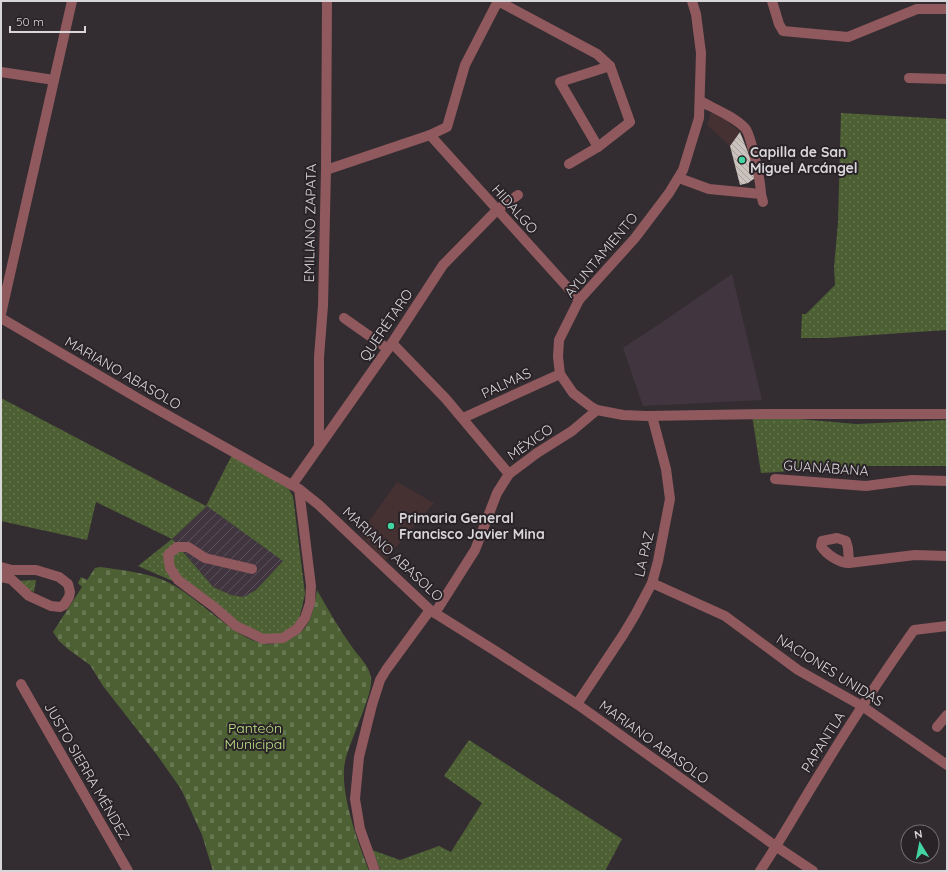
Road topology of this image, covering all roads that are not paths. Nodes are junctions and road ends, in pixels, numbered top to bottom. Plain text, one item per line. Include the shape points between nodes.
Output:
1 (72, 1) edge
2 (327, 1) edge
3 (498, 1) edge
4 (692, 1) edge
5 (772, 1) edge
6 (947, 9) edge
7 (610, 66) junction
8 (1, 72) edge
9 (909, 78) dead end
10 (54, 80) junction
11 (947, 80) edge
12 (700, 101) junction
13 (430, 135) junction
14 (598, 147) junction
15 (569, 164) dead end
16 (326, 170) junction
17 (679, 178) junction
18 (518, 195) dead end
19 (496, 210) junction
20 (579, 300) junction
21 (1, 314) edge
22 (1, 318) edge
23 (344, 318) dead end
24 (390, 346) junction
25 (560, 374) junction
26 (597, 410) junction
27 (947, 414) edge
28 (652, 416) junction
29 (463, 418) junction
30 (319, 445) junction
31 (509, 474) junction
32 (775, 479) dead end
33 (947, 481) edge
34 (296, 487) junction
35 (947, 556) edge
36 (849, 564) dead end
37 (1, 567) edge
38 (252, 570) dead end
39 (8, 575) edge
40 (652, 583) junction
41 (432, 611) junction
42 (947, 626) edge
43 (21, 684) dead end
44 (577, 704) junction
45 (862, 706) junction
46 (947, 716) edge
47 (937, 727) dead end
48 (947, 765) edge
49 (777, 847) junction
50 (128, 871) edge
51 (375, 871) edge
52 (760, 871) edge
53 (813, 871) edge

1 - 10 street
2 - 16 street, EMILIANO ZAPATA
3 - 7 street via 597,54
3 - 13 street via 465,65 447,127
4 - 12 street, AYUNTAMIENTO via 701,53
5 - 6 street via 778,24 783,31 848,37 917,9
7 - 14 street via 630,122
7 - 14 street via 560,82
8 - 10 street
9 - 11 street
10 - 21 street
12 - 17 street, AYUNTAMIENTO via 699,118
12 - 17 street via 747,129 762,198 708,188
13 - 16 street
13 - 19 street, HIDALGO
14 - 15 street
16 - 30 street, EMILIANO ZAPATA via 323,306 319,357
17 - 20 street, AYUNTAMIENTO via 635,238
18 - 19 street, QUERÉTARO
19 - 20 street, HIDALGO
19 - 24 street, QUERÉTARO via 443,265
20 - 25 street, AYUNTAMIENTO via 560,340
22 - 34 street, MARIANO ABASOLO
23 - 24 street
24 - 29 street
24 - 30 street, QUERÉTARO
25 - 26 street, AYUNTAMIENTO via 573,393
25 - 29 street, PALMAS
26 - 28 street, AYUNTAMIENTO via 622,415
26 - 31 street, MÉXICO
27 - 28 street, AYUNTAMIENTO
28 - 40 street, LA PAZ via 666,468 670,499
29 - 31 street
30 - 34 street, QUERÉTARO
31 - 41 street, MÉXICO via 497,493 475,550
32 - 33 street, GUANÁBANA via 866,486 912,480
34 - 38 street via 311,586 310,602 305,618 297,629 283,638 263,639 236,626 178,580 170,568 168,555 178,547 188,547 205,558
34 - 41 street, MARIANO ABASOLO via 319,504
35 - 36 street via 915,555
37 - 39 street
39 - 39 street via 29,596 51,606 60,607 69,597 68,584 59,577 36,570
40 - 44 street, LA PAZ via 623,635
40 - 45 street, NACIONES UNIDAS via 725,616 798,670
41 - 44 street, MARIANO ABASOLO
41 - 51 street, MÉXICO via 383,676 372,705 359,757 355,799 360,829
42 - 45 street, PAPANTLA via 914,630
43 - 50 street, JUSTO SIERRA MÉNDEZ
44 - 49 street, MARIANO ABASOLO
45 - 48 street, NACIONES UNIDAS
45 - 49 street, PAPANTLA
46 - 47 street
49 - 52 street, PAPANTLA
49 - 53 street, MARIANO ABASOLO

